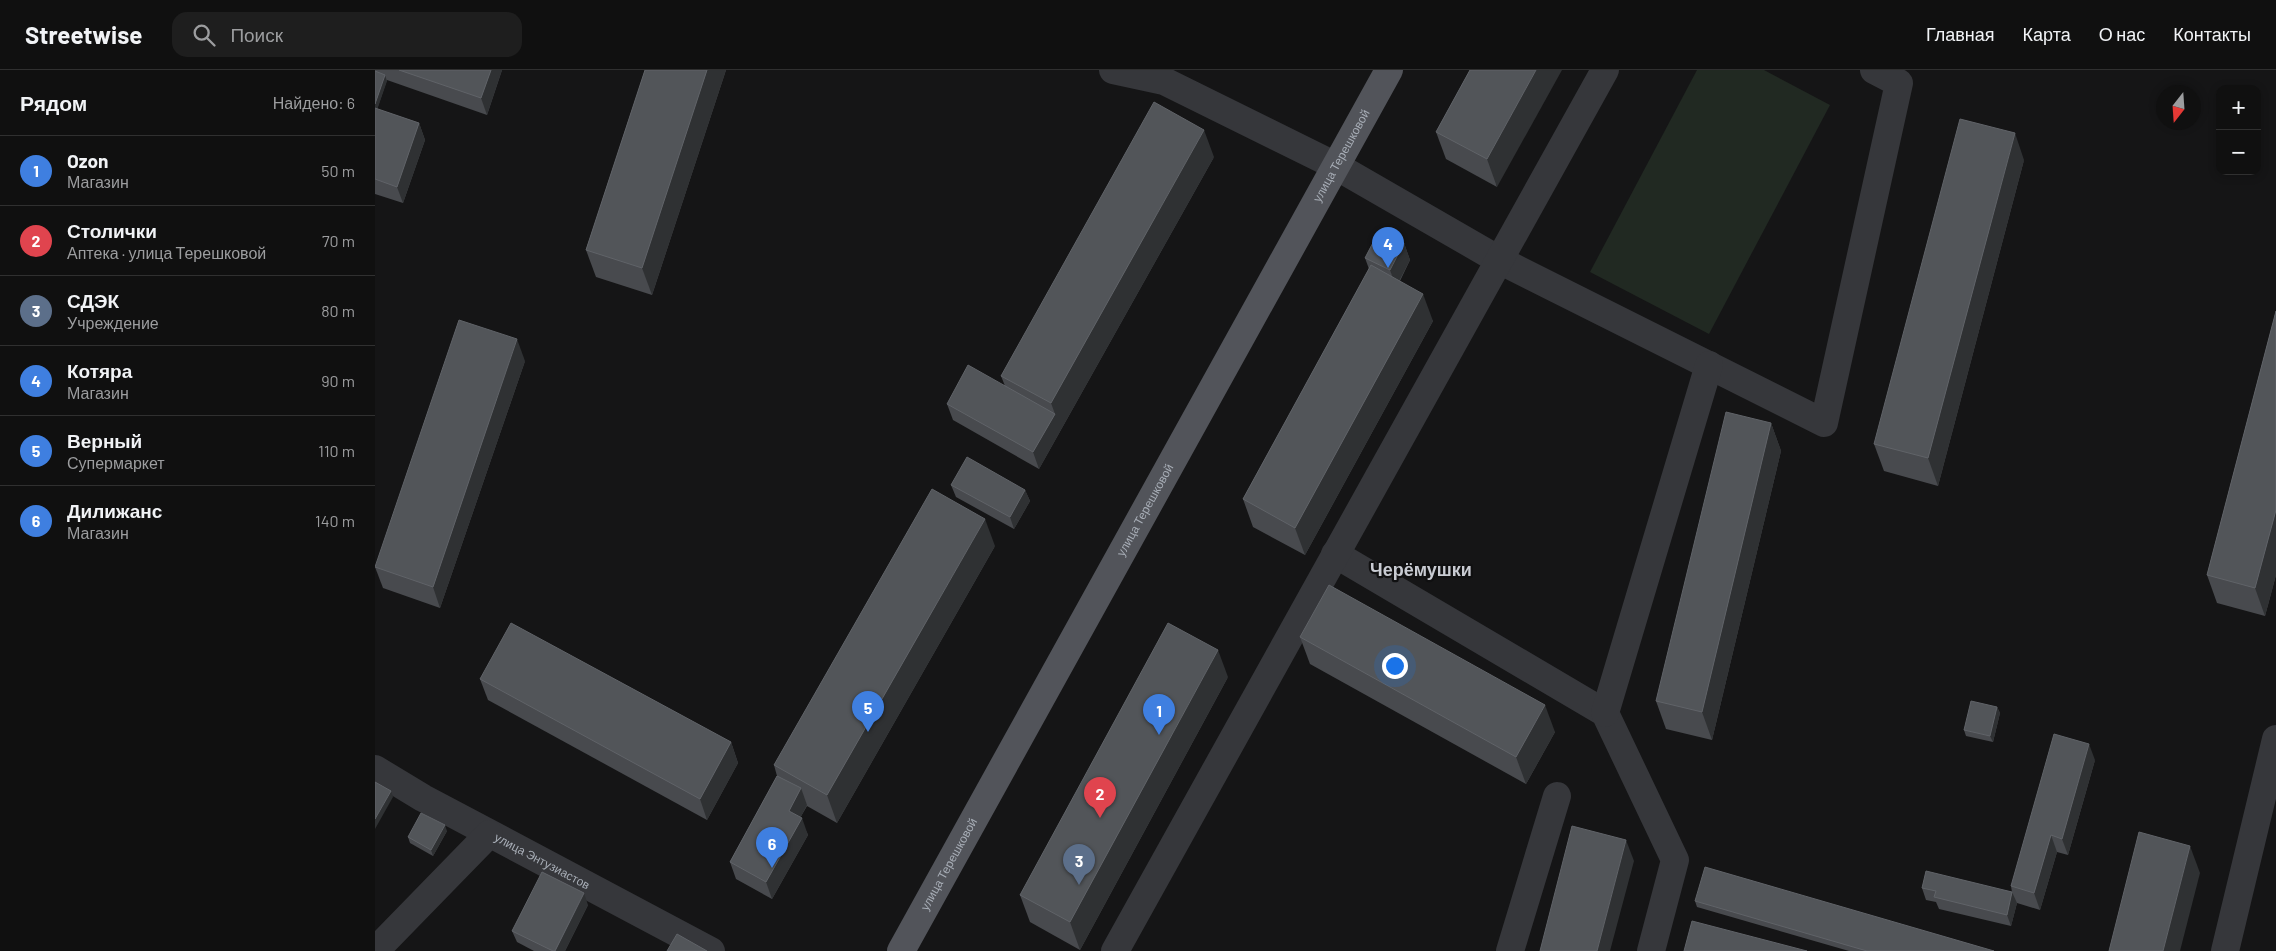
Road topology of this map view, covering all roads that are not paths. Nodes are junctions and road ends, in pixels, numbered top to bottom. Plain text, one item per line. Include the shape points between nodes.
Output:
1 (1113, 70) edge
2 (1389, 70) edge
3 (1605, 70) edge
4 (1874, 70) edge
5 (1336, 166) junction
6 (1499, 260) junction
7 (1709, 365) junction
8 (1335, 554) junction
9 (1605, 713) junction
10 (2276, 739) edge
11 (375, 769) edge
12 (1557, 796) dead end
13 (489, 834) junction
14 (375, 951) edge
15 (711, 951) edge
16 (901, 951) edge
17 (1115, 951) edge
18 (1510, 951) edge
19 (1651, 951) edge
20 (2225, 951) edge

1 - 5 street via 1164,81
2 - 5 main road, улица Терешковой
3 - 6 street
4 - 7 street via 1899,84 1825,423
5 - 6 street
5 - 16 main road, улица Терешковой
6 - 7 street
6 - 8 street
7 - 9 street
8 - 9 street
8 - 17 street
9 - 19 street via 1675,860
10 - 20 street
11 - 13 street, улица Энтузиастов
12 - 18 street
13 - 14 street
13 - 15 street, улица Энтузиастов

